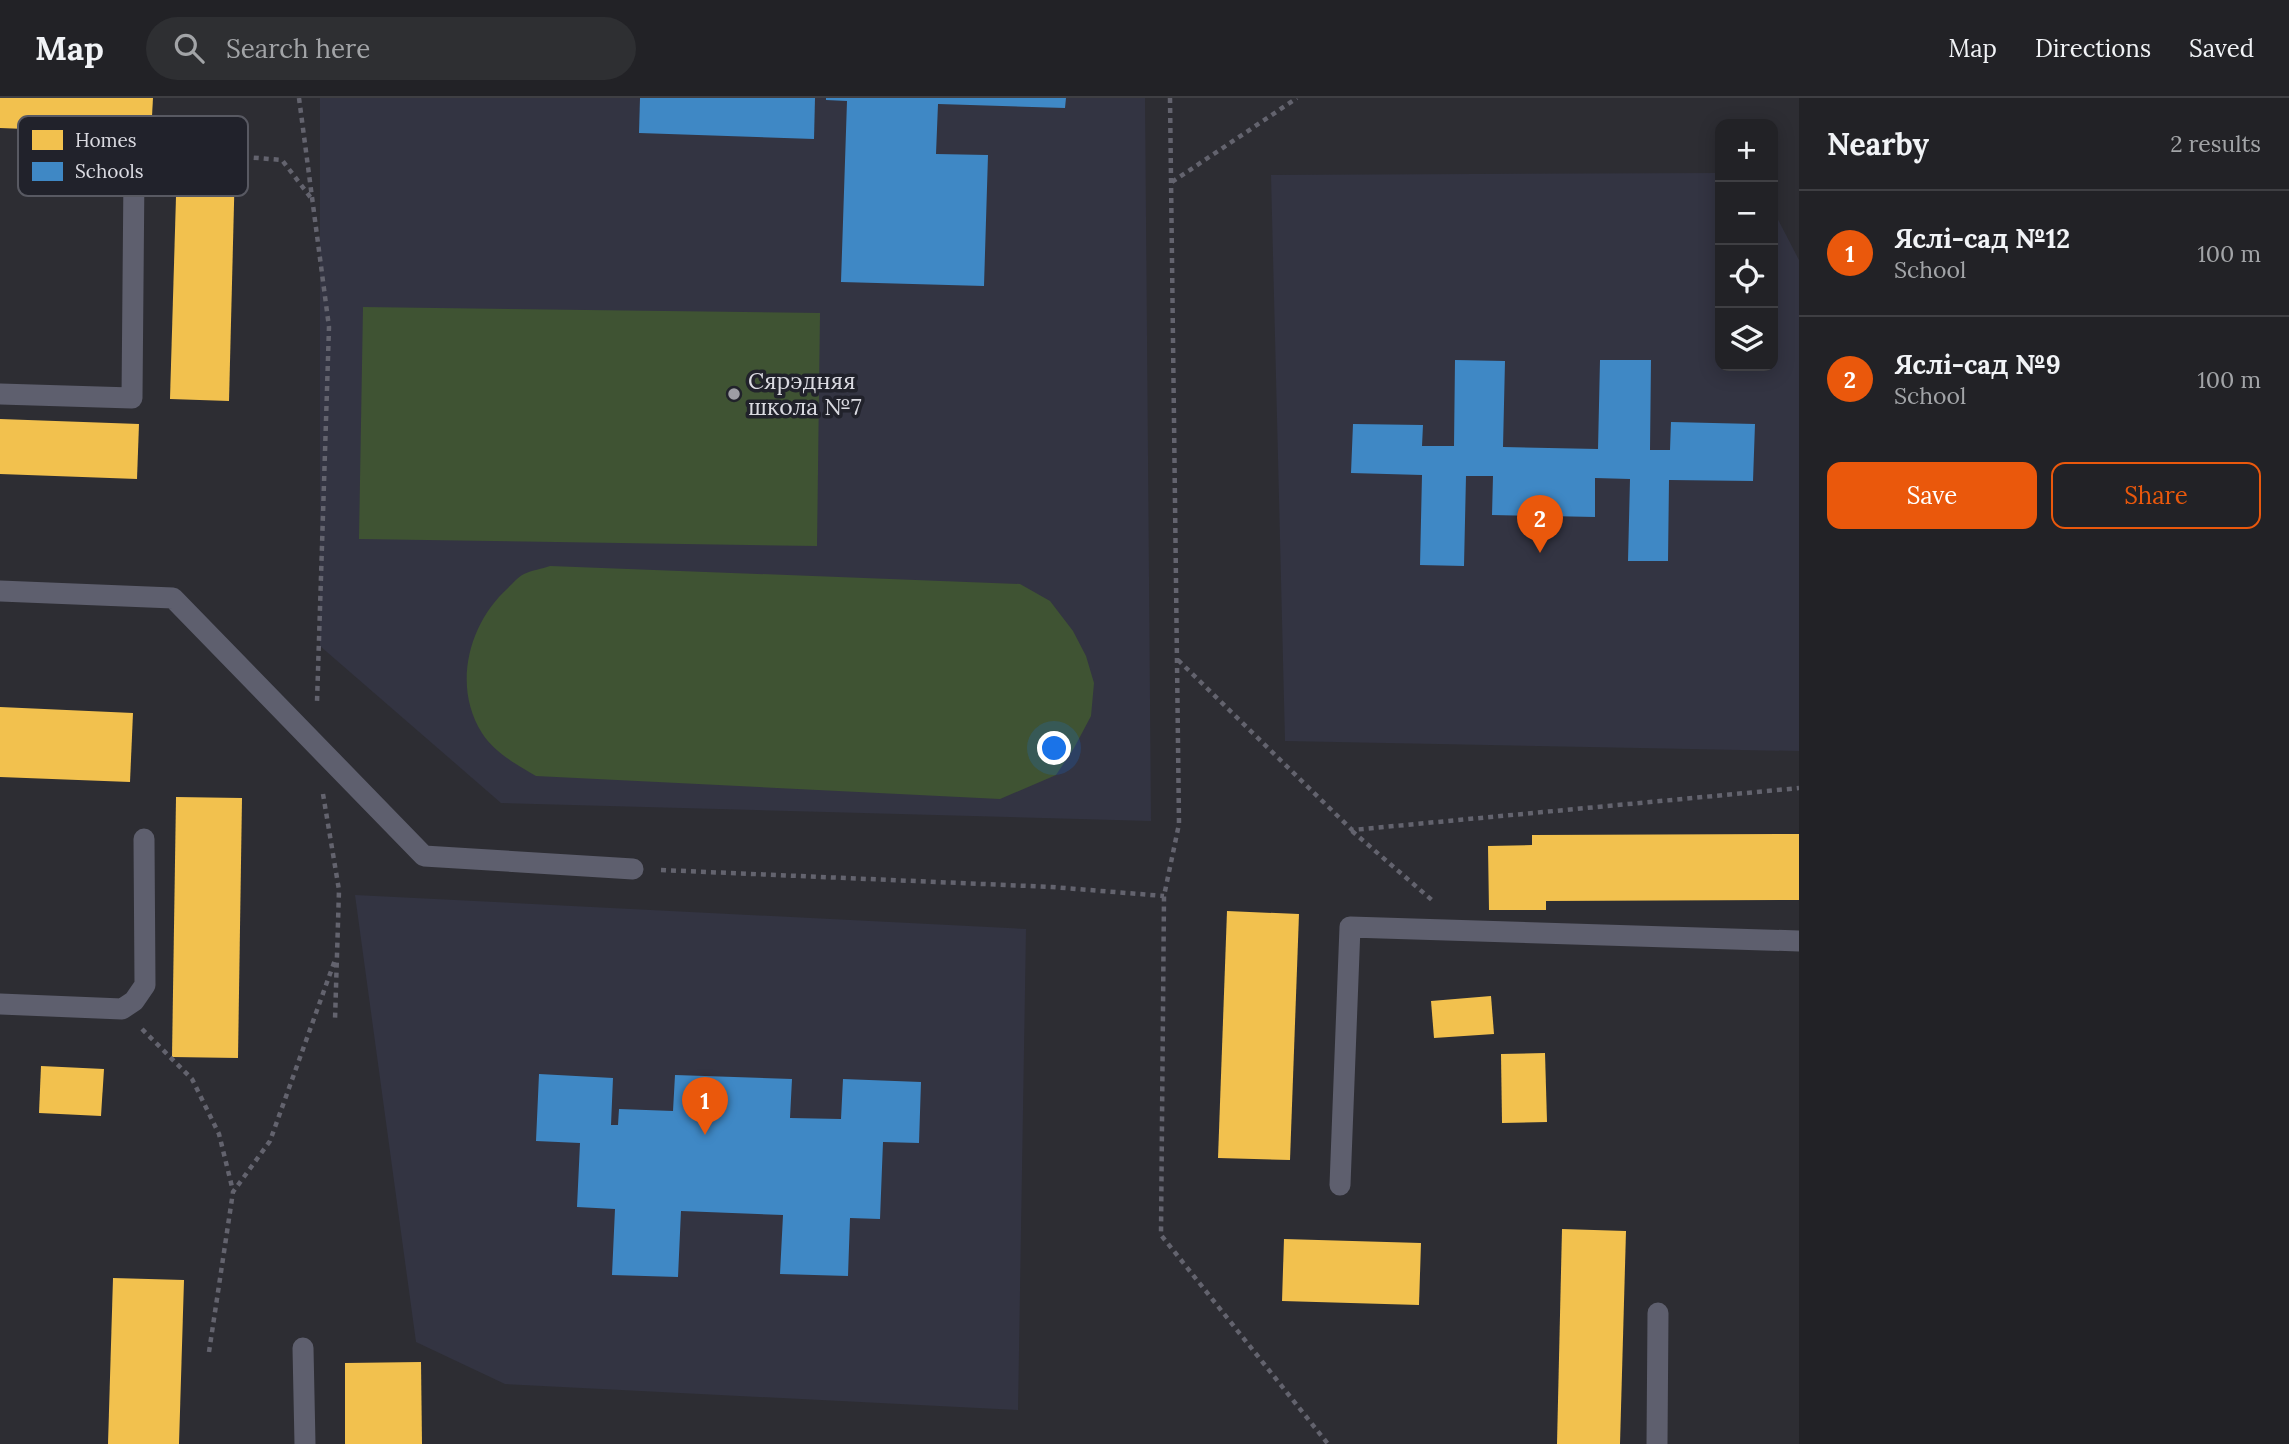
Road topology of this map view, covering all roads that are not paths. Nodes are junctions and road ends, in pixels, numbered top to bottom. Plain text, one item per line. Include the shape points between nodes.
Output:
1 (135, 196) edge
2 (0, 394) edge
3 (0, 591) edge
4 (144, 839) dead end
5 (633, 869) road end
6 (1799, 941) edge
7 (0, 1004) edge
8 (1340, 1185) dead end
9 (1658, 1312) dead end
10 (303, 1348) dead end
11 (305, 1444) edge
12 (1657, 1444) edge

1 - 2 lane via 132,398
3 - 5 lane via 173,598 424,856
4 - 7 lane via 145,985 134,1002 122,1009
6 - 8 lane via 1350,926
9 - 12 lane
10 - 11 lane

